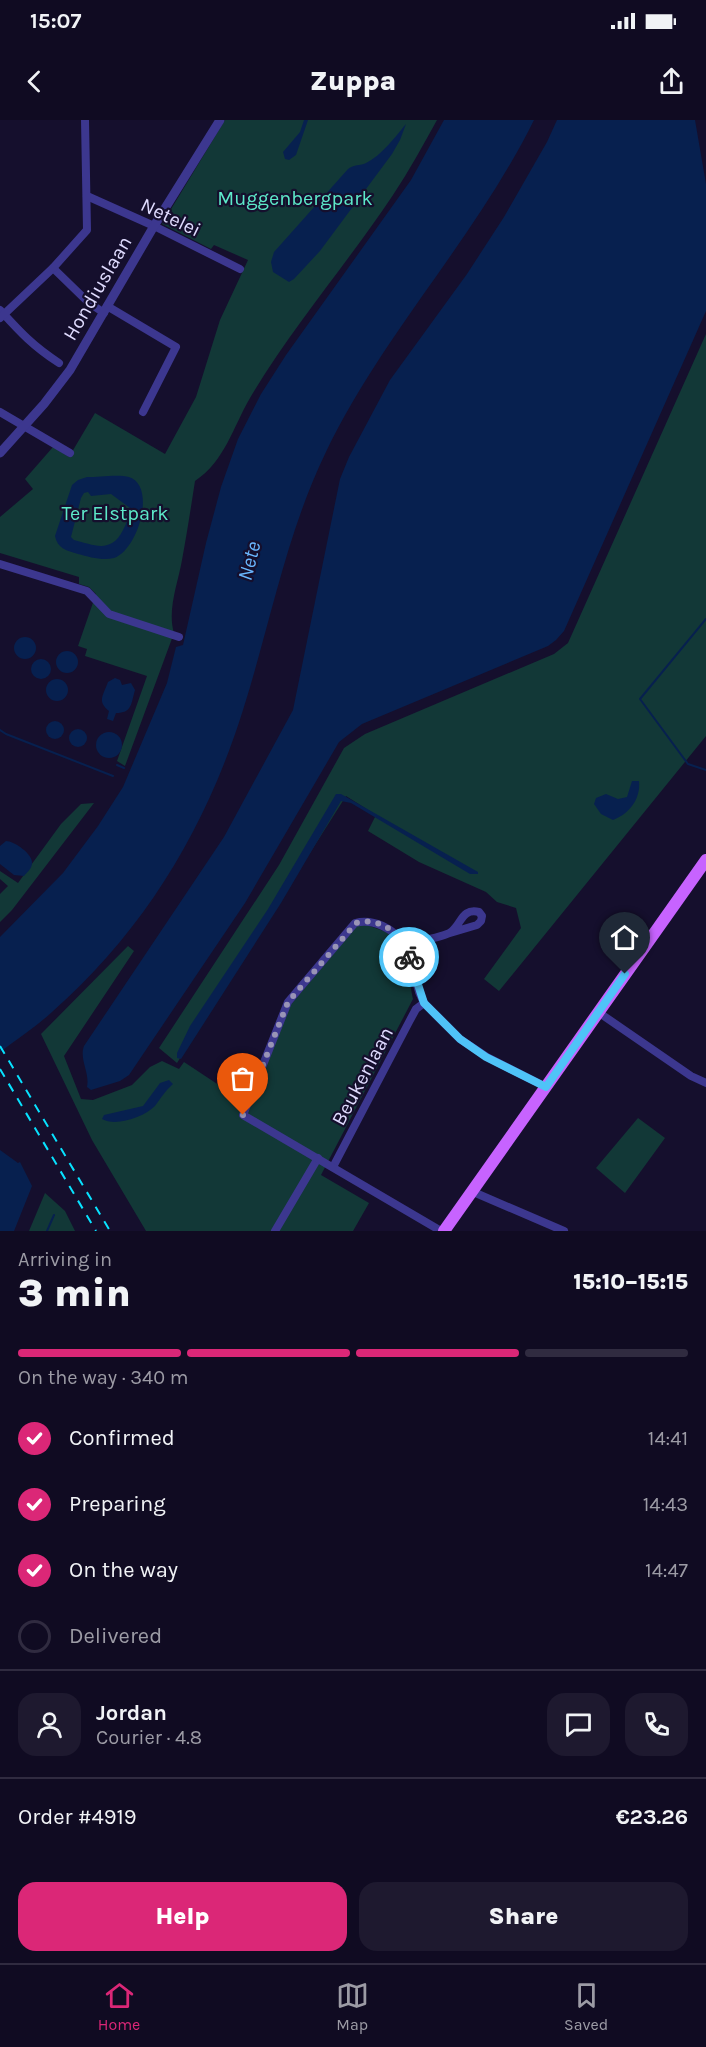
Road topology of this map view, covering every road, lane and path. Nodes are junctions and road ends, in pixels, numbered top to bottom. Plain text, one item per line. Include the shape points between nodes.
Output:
1 (85, 120) edge
2 (219, 120) edge
3 (87, 196) junction
4 (154, 226) junction
5 (53, 268) junction
6 (240, 269) dead end
7 (106, 310) junction
8 (1, 314) edge
9 (59, 363) dead end
10 (0, 412) edge
11 (143, 412) dead end
12 (25, 427) junction
13 (0, 453) edge
14 (70, 453) dead end
15 (0, 564) edge
16 (179, 637) dead end
17 (706, 860) edge
18 (450, 933) dead end
19 (405, 944) junction
20 (419, 992) junction
21 (424, 1003) junction
22 (416, 1009) junction
23 (598, 1012) junction
24 (706, 1083) edge
25 (546, 1087) junction
26 (318, 1158) junction
27 (333, 1167) junction
28 (471, 1191) junction
29 (275, 1231) edge
30 (442, 1231) edge
31 (564, 1231) edge

1 - 3 street
2 - 4 street, Hondiuslaan
3 - 4 street, Netelei
3 - 5 street via 87,230
4 - 6 street, Netelei
4 - 7 street, Hondiuslaan
5 - 7 street via 88,302
5 - 8 street
7 - 11 street via 176,347
7 - 12 street, Hondiuslaan via 65,378
8 - 9 street via 38,350
10 - 12 street
12 - 13 street, Hondiuslaan
12 - 14 street
15 - 16 street via 87,591 109,614
17 - 23 main road
18 - 19 street
19 - 20 street
19 - 26 street via 384,926 365,920 356,923 288,1002 243,1115
20 - 21 street
20 - 22 street
21 - 22 street, Beukenlaan
21 - 25 street via 460,1039 486,1057
22 - 27 street, Beukenlaan
23 - 24 street
23 - 25 main road
25 - 28 main road
26 - 27 street
26 - 29 street
27 - 30 street
28 - 30 main road
28 - 31 street

